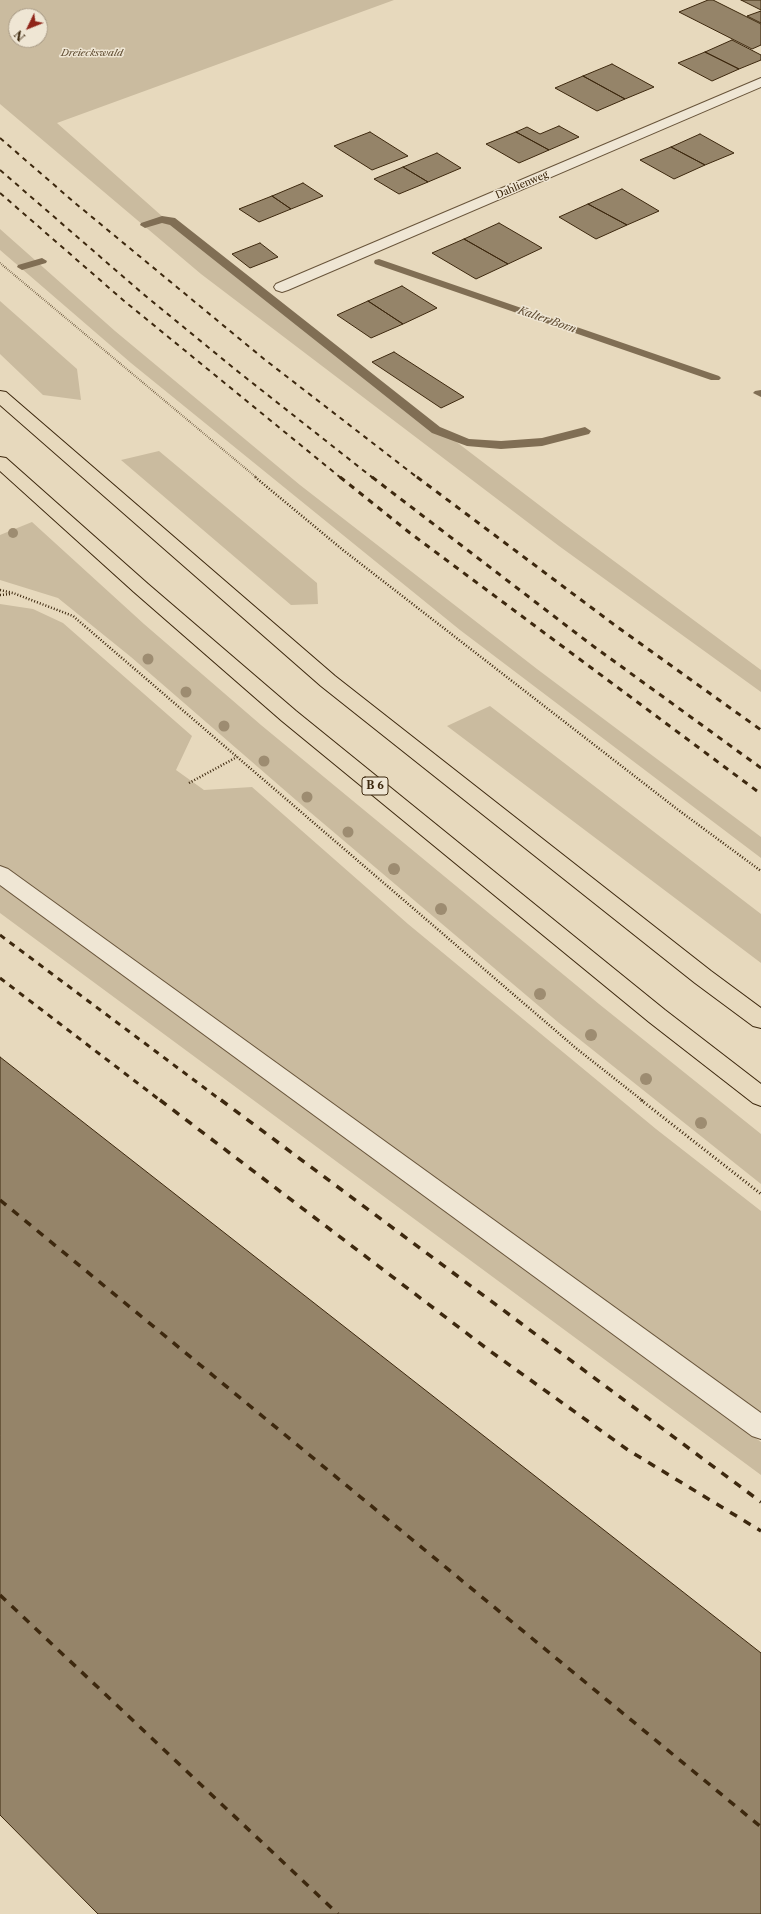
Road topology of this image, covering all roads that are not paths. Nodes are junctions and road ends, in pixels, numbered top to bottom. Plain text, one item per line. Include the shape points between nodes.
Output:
1 (761, 82) edge
2 (282, 287) dead end
3 (0, 396) edge
4 (0, 462) edge
5 (0, 874) edge
6 (761, 1020) edge
7 (761, 1097) edge
8 (761, 1428) edge

1 - 2 street, Dahlienweg
3 - 6 main road via 328,682
4 - 7 main road, B 6 via 289,716 651,1011
5 - 8 street

